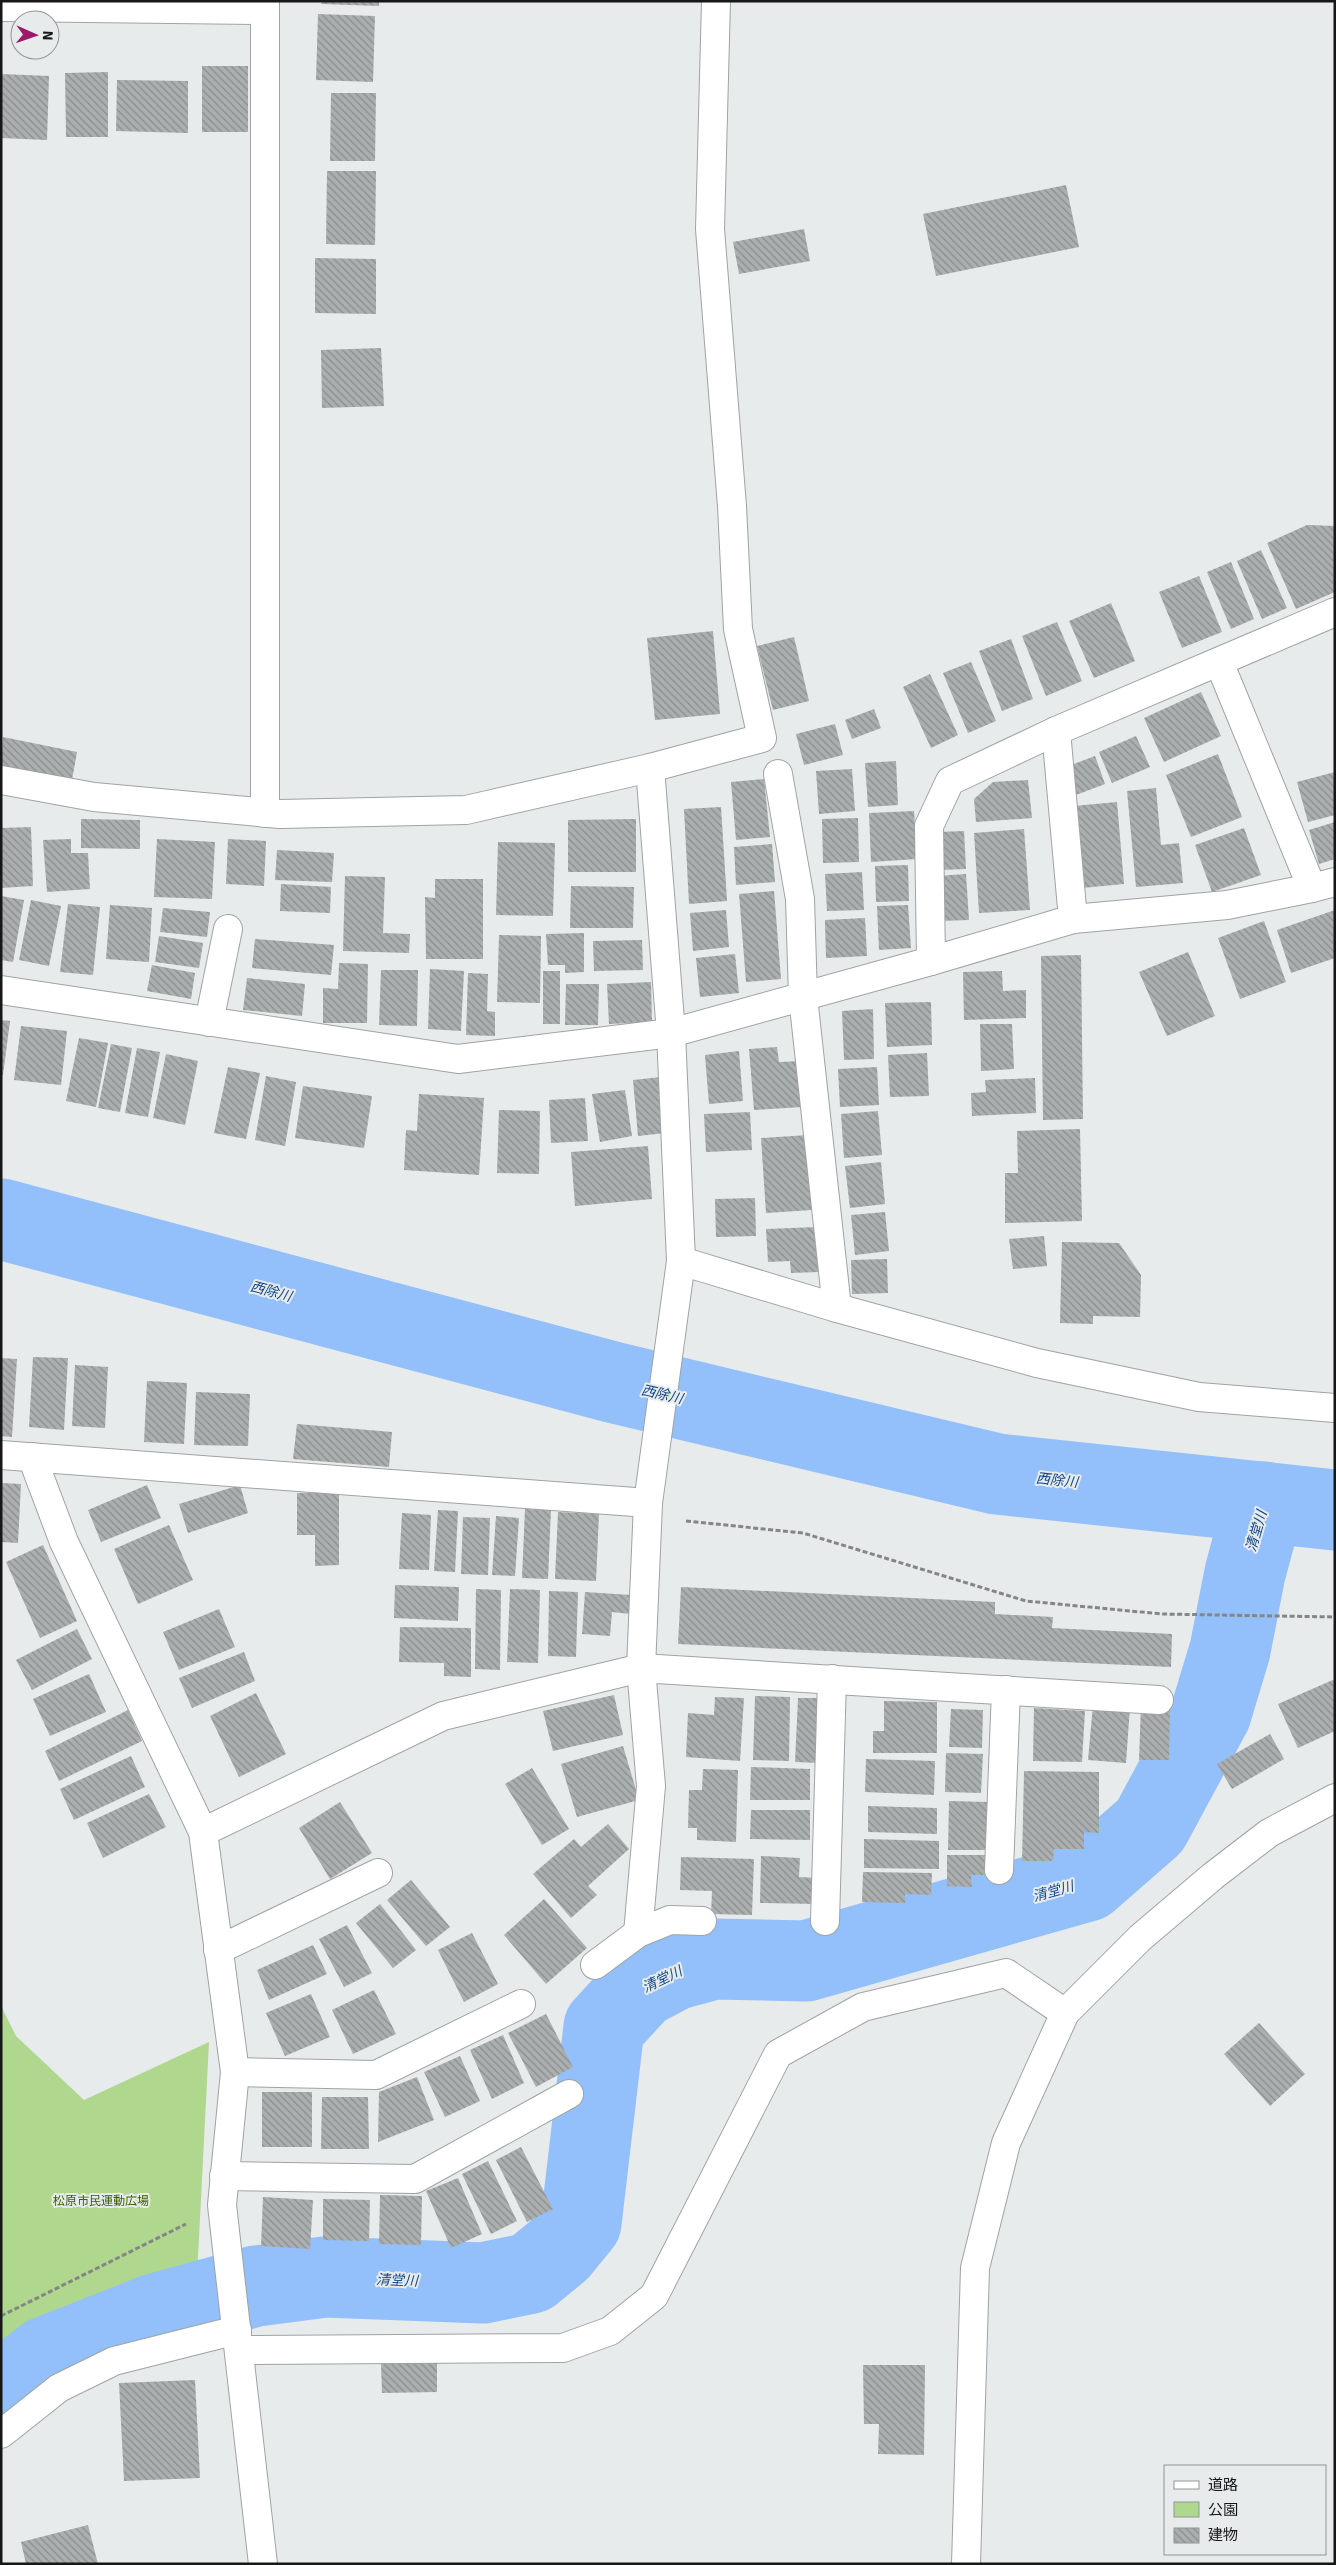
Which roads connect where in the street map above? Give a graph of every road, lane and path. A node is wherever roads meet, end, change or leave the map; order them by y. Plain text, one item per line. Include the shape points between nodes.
1 (716, 1) edge
2 (55, 5) edge
3 (265, 6) edge
4 (1, 7) edge
5 (1335, 612) edge
6 (1219, 662) junction
7 (1056, 731) junction
8 (650, 768) junction
9 (778, 774) dead end
10 (1, 780) edge
11 (265, 812) junction
12 (1324, 885) edge
13 (1073, 919) junction
14 (228, 929) dead end
15 (931, 961) junction
16 (1, 990) edge
17 (802, 997) junction
18 (209, 1022) junction
19 (671, 1034) junction
20 (680, 1270) junction
21 (837, 1308) junction
22 (1335, 1408) edge
23 (1, 1455) edge
24 (32, 1456) junction
25 (649, 1504) junction
26 (1335, 1618) edge
27 (641, 1668) junction
28 (832, 1679) junction
29 (1006, 1690) junction
30 (1159, 1700) dead end
31 (1335, 1798) edge
32 (202, 1832) junction
33 (998, 1870) dead end
34 (378, 1873) dead end
35 (702, 1921) dead end
36 (825, 1922) dead end
37 (638, 1933) junction
38 (218, 1950) junction
39 (595, 1965) dead end
40 (521, 2004) dead end
41 (1064, 2013) junction
42 (235, 2072) junction
43 (569, 2094) dead end
44 (224, 2176) junction
45 (222, 2207) junction
46 (1, 2316) edge
47 (238, 2335) junction
48 (1, 2434) edge
49 (262, 2564) edge
50 (966, 2564) edge

1 - 8 street via 710,229 732,506 738,628 762,738
2 - 3 street
2 - 4 street
3 - 11 street
5 - 6 street
6 - 7 street
6 - 12 street
7 - 13 street
7 - 15 street via 950,782 929,826
8 - 11 street via 466,810
8 - 19 street
9 - 17 street via 800,899
10 - 11 street via 94,797
12 - 13 street via 1227,905
13 - 15 street
14 - 18 street
15 - 17 street
16 - 18 street
17 - 19 street
17 - 21 street
18 - 19 street via 458,1059
19 - 20 street
20 - 21 street
20 - 25 street
21 - 22 street via 1037,1363 1199,1397
23 - 24 street
24 - 25 street
24 - 32 street via 64,1542
25 - 26 path via 803,1533 1026,1601 1162,1614
25 - 27 street
27 - 28 street
27 - 32 street via 443,1716
27 - 37 street via 651,1786
28 - 29 street
28 - 36 street
29 - 30 street
29 - 33 street
31 - 41 street via 1269,1833 1213,1876 1140,1938
32 - 38 street
34 - 38 street
35 - 37 street via 670,1920
37 - 39 street
38 - 42 street
40 - 42 street via 376,2075
41 - 47 street via 1006,1974 863,2007 778,2054 654,2296 610,2331 563,2348
41 - 50 street via 1006,2143 975,2268
42 - 44 street
43 - 44 street via 415,2179
44 - 45 street
45 - 46 path
45 - 47 street
47 - 48 street via 114,2361 59,2388
47 - 49 street

